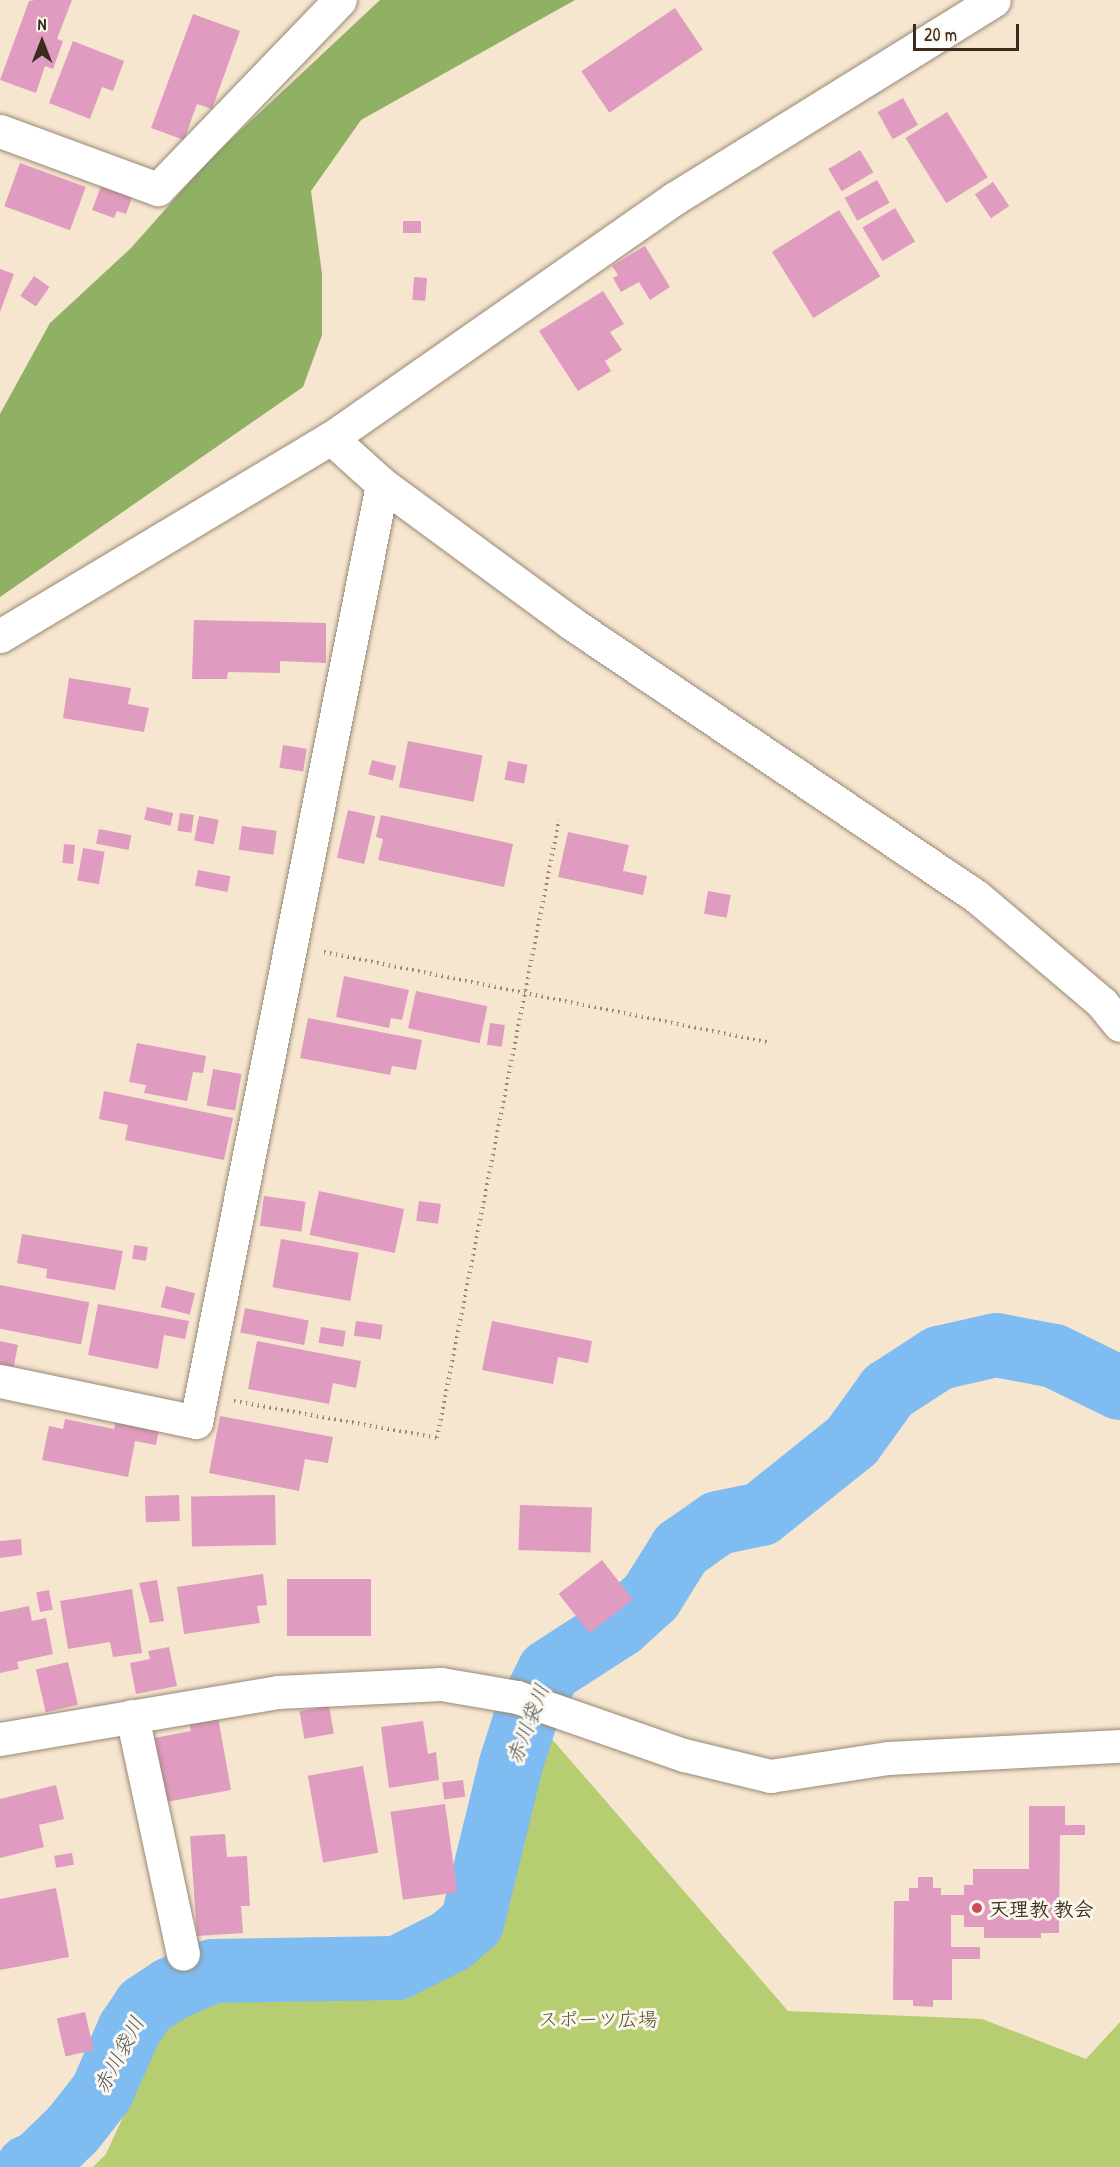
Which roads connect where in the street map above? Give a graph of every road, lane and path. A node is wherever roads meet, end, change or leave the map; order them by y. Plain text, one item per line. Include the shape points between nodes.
1 (340, 0) edge
2 (994, 0) edge
3 (0, 131) edge
4 (332, 438) junction
5 (382, 484) junction
6 (0, 636) edge
7 (558, 820) dead end
8 (288, 945) junction
9 (525, 991) junction
10 (1120, 1025) edge
11 (767, 1042) dead end
12 (0, 1382) edge
13 (201, 1394) junction
14 (132, 1716) junction
15 (0, 1739) edge
16 (1120, 1746) edge
17 (183, 1954) dead end

1 - 3 street via 158,189
2 - 4 street via 675,198
4 - 5 street
4 - 6 street
5 - 8 street
5 - 10 street via 571,623 976,896 1102,1003
7 - 9 path
8 - 9 path
8 - 13 street
9 - 11 path
9 - 13 path via 437,1438
12 - 13 street via 196,1422
14 - 15 street
14 - 16 street via 278,1692 441,1683 517,1697 684,1755 770,1776 888,1758
14 - 17 street

